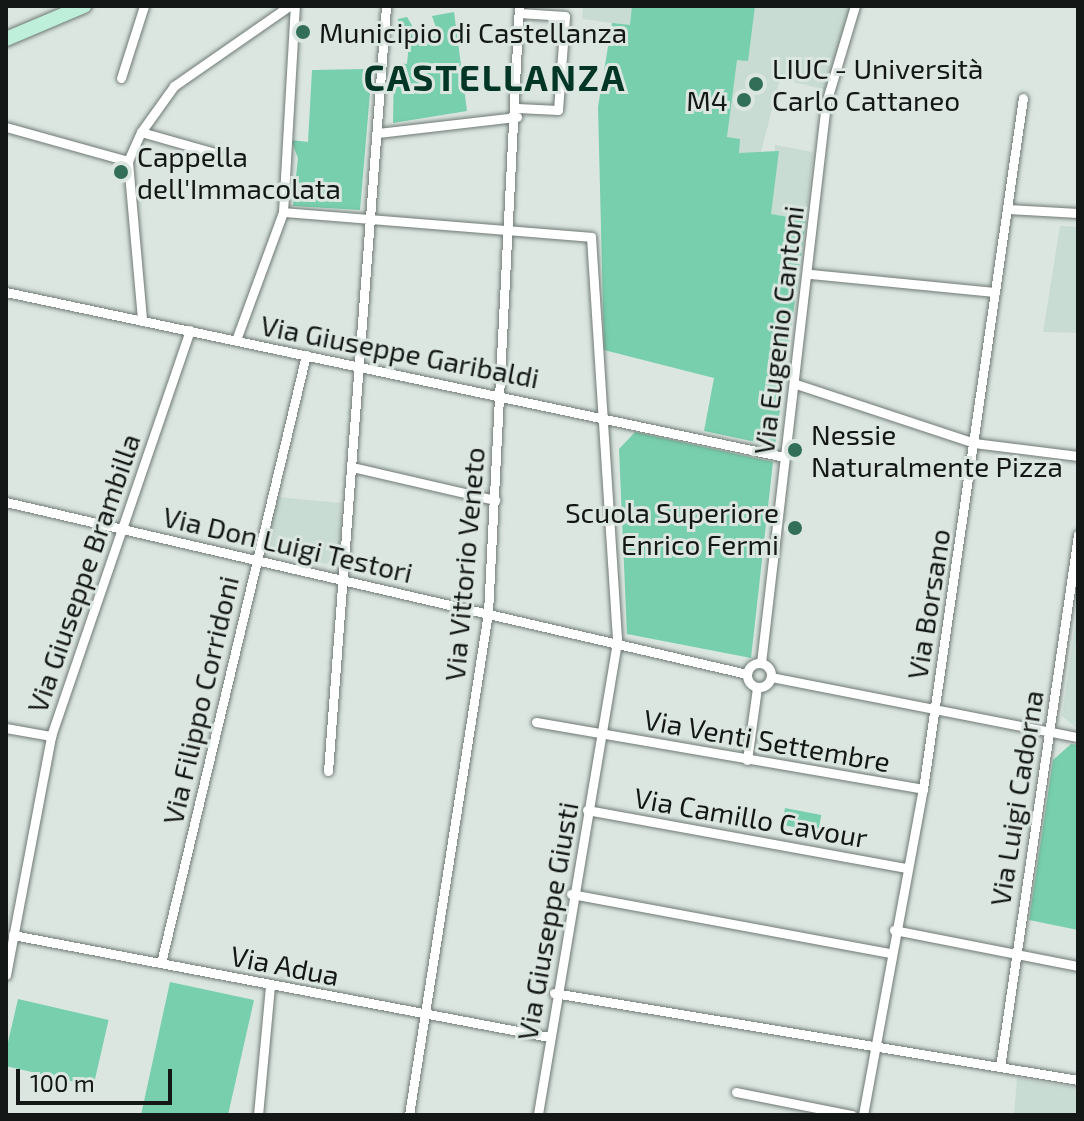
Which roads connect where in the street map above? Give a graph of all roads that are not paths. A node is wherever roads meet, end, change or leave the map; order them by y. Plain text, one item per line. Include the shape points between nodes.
1 (84, 6) edge
2 (144, 6) edge
3 (292, 6) edge
4 (386, 6) edge
5 (855, 6) edge
6 (519, 9) edge
7 (6, 39) edge
8 (121, 78) dead end
9 (1023, 98) dead end
10 (517, 113) junction
11 (6, 127) edge
12 (141, 132) junction
13 (378, 133) junction
14 (218, 154) dead end
15 (128, 161) junction
16 (1008, 209) junction
17 (283, 212) junction
18 (1078, 213) edge
19 (374, 218) junction
20 (510, 228) junction
21 (810, 274) junction
22 (6, 292) edge
23 (995, 292) junction
24 (142, 319) junction
25 (190, 330) junction
26 (236, 340) junction
27 (306, 355) junction
28 (362, 367) junction
29 (796, 384) junction
30 (500, 393) junction
31 (605, 415) junction
32 (974, 443) junction
33 (1078, 456) edge
34 (784, 457) junction
35 (356, 468) junction
36 (495, 500) junction
37 (6, 502) edge
38 (121, 528) junction
39 (1078, 535) edge
40 (255, 560) junction
41 (345, 579) junction
42 (488, 613) junction
43 (617, 642) junction
44 (761, 663) junction
45 (747, 674) junction
46 (771, 677) junction
47 (757, 688) junction
48 (933, 714) junction
49 (536, 722) dead end
50 (6, 728) edge
51 (1049, 733) junction
52 (603, 734) junction
53 (51, 736) junction
54 (1078, 737) edge
55 (747, 760) junction
56 (328, 771) dead end
57 (923, 789) junction
58 (587, 810) junction
59 (907, 868) junction
60 (571, 894) junction
61 (894, 930) junction
62 (13, 935) junction
63 (1015, 952) junction
64 (889, 953) junction
65 (161, 963) junction
66 (1078, 966) edge
67 (6, 975) edge
68 (270, 985) junction
69 (554, 993) junction
70 (425, 1013) junction
71 (549, 1037) junction
72 (870, 1047) junction
73 (1000, 1067) junction
74 (1078, 1080) edge
75 (736, 1092) dead end
76 (258, 1115) edge
77 (409, 1115) edge
78 (538, 1115) edge
79 (852, 1115) edge
80 (863, 1115) edge

1 - 7 main road
2 - 8 street
3 - 12 street via 174,86
3 - 17 street
4 - 13 street
5 - 21 street, Via Eugenio Cantoni via 826,103
6 - 10 street, Via Vittorio Veneto
6 - 10 street, Via Vittorio Veneto via 565,16 558,110
9 - 16 street, Via Borsano
10 - 13 street
10 - 20 street, Via Vittorio Veneto
11 - 15 street
12 - 14 street
12 - 15 street
13 - 19 street
15 - 24 street
16 - 18 street
16 - 23 street, Via Borsano
17 - 19 street
17 - 26 street
19 - 20 street
19 - 28 street
20 - 30 street, Via Vittorio Veneto
20 - 31 street, Via Giuseppe Giusti via 591,237
21 - 23 street
21 - 29 street, Via Eugenio Cantoni
22 - 24 street, Via Giuseppe Garibaldi
23 - 32 street, Via Borsano
24 - 25 street, Via Giuseppe Garibaldi
25 - 26 street, Via Giuseppe Garibaldi
25 - 38 street, Via Giuseppe Brambilla
26 - 27 street, Via Giuseppe Garibaldi
27 - 28 street, Via Giuseppe Garibaldi
27 - 40 street, Via Filippo Corridoni
28 - 30 street, Via Giuseppe Garibaldi
28 - 35 street
29 - 32 street
29 - 34 street, Via Eugenio Cantoni
30 - 31 street, Via Giuseppe Garibaldi
30 - 36 street, Via Vittorio Veneto
31 - 34 street, Via Giuseppe Garibaldi
31 - 43 street, Via Giuseppe Giusti
32 - 33 street
32 - 48 street, Via Borsano
34 - 44 street, Via Eugenio Cantoni
35 - 36 street
35 - 41 street
36 - 42 street, Via Vittorio Veneto
37 - 38 street, Via Don Luigi Testori
38 - 40 street, Via Don Luigi Testori
38 - 53 street, Via Giuseppe Brambilla
39 - 51 street, Via Luigi Cadorna
40 - 41 street, Via Don Luigi Testori
40 - 65 street, Via Filippo Corridoni
41 - 42 street, Via Don Luigi Testori
41 - 56 street
42 - 43 street, Via Don Luigi Testori
42 - 70 street, Via Vittorio Veneto
43 - 45 street, Via Don Luigi Testori
43 - 52 street, Via Giuseppe Giusti
44 - 45 street
44 - 46 street
45 - 47 street
46 - 47 street
46 - 48 street
47 - 55 street
48 - 51 street
48 - 57 street, Via Borsano
49 - 52 street
50 - 53 street
51 - 54 street
51 - 63 street, Via Luigi Cadorna
52 - 55 street, Via Venti Settembre
52 - 58 street, Via Giuseppe Giusti
53 - 62 street, Via Giuseppe Brambilla
55 - 57 street, Via Venti Settembre
57 - 59 street, Via Borsano
58 - 59 street, Via Camillo Cavour
58 - 60 street, Via Giuseppe Giusti
59 - 61 street, Via Borsano
60 - 64 street
60 - 69 street, Via Giuseppe Giusti
61 - 63 street
61 - 64 street, Via Borsano
62 - 65 street, Via Adua
62 - 67 street, Via Giuseppe Brambilla
63 - 66 street
63 - 73 street, Via Luigi Cadorna
64 - 72 street, Via Borsano
65 - 68 street, Via Adua
68 - 70 street, Via Adua
68 - 76 street
69 - 71 street, Via Giuseppe Giusti
69 - 72 street
70 - 71 street, Via Adua
70 - 77 street, Via Vittorio Veneto
71 - 78 street, Via Giuseppe Giusti
72 - 73 street
72 - 80 street, Via Borsano
73 - 74 street
75 - 79 street

